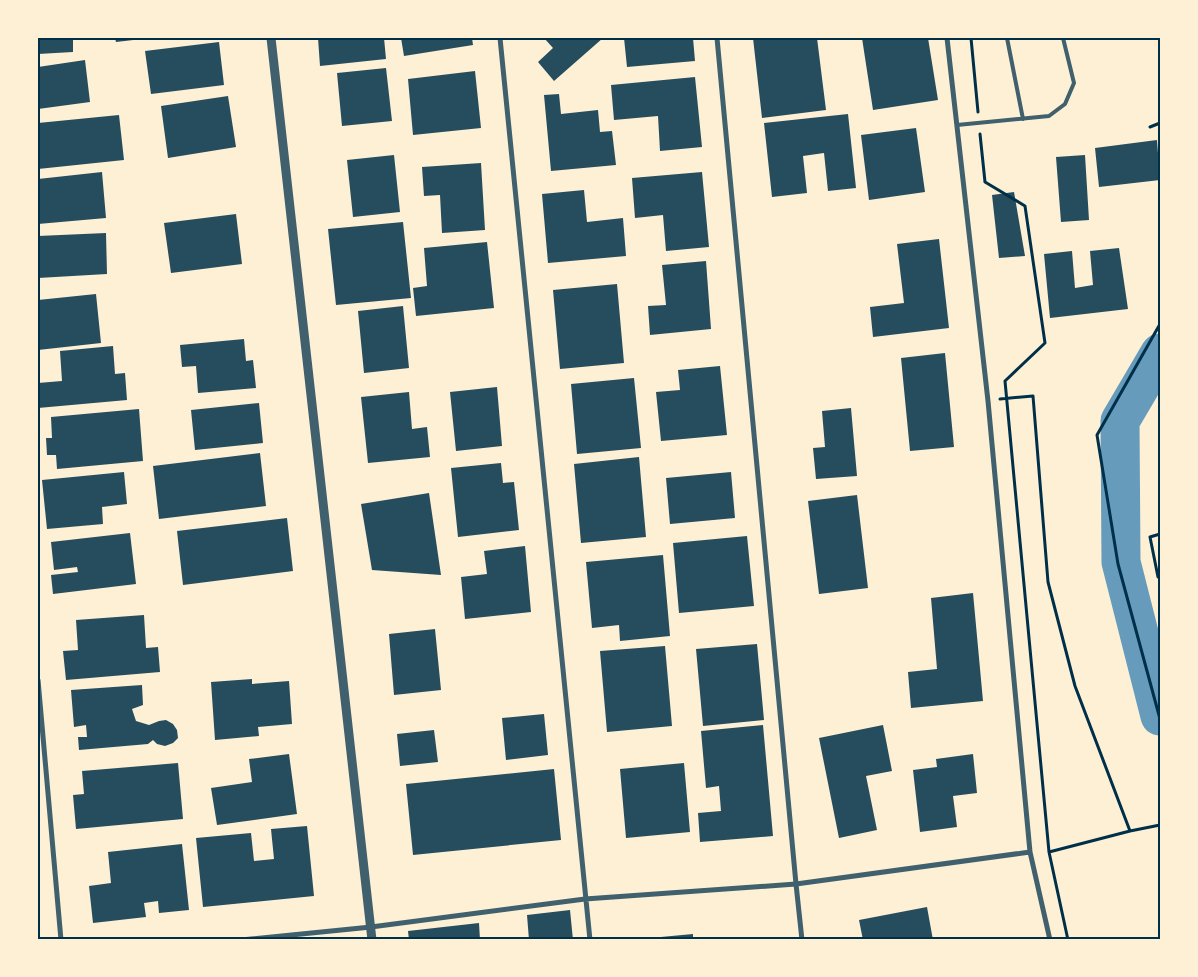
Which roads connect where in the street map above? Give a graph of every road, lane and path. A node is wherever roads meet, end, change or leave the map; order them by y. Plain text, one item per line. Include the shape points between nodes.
1 (271, 38) edge
2 (500, 38) edge
3 (716, 38) edge
4 (947, 38) edge
5 (971, 38) edge
6 (1007, 38) edge
7 (1063, 38) edge
8 (1022, 119) junction
9 (979, 124) junction
10 (1160, 124) edge
11 (957, 125) junction
12 (1150, 127) dead end
13 (1160, 324) edge
14 (1007, 399) junction
15 (988, 401) junction
16 (1160, 534) edge
17 (1160, 577) edge
18 (38, 680) edge
19 (1160, 719) edge
20 (1160, 825) edge
21 (1130, 831) junction
22 (1049, 852) junction
23 (1030, 854) junction
24 (796, 884) junction
25 (585, 899) junction
26 (371, 927) junction
27 (61, 940) edge
28 (241, 940) edge
29 (372, 940) edge
30 (590, 940) edge
31 (802, 940) edge
32 (1050, 940) edge
33 (1068, 940) edge

1 - 26 street
2 - 25 street
3 - 24 street
4 - 11 street
5 - 9 path
6 - 8 lane
7 - 8 lane via 1074,83 1065,104 1049,116
8 - 9 lane
9 - 11 lane
9 - 14 path via 985,182 1025,206 1045,343 1005,382
10 - 12 path
11 - 15 street
13 - 19 path via 1097,435 1118,564
14 - 15 path
14 - 21 path via 1033,396 1048,582 1075,686
14 - 22 path
15 - 23 street
16 - 17 path via 1150,537
18 - 27 street
20 - 21 path
21 - 22 path
22 - 23 path
22 - 33 path
23 - 24 street
23 - 32 street
24 - 25 street
24 - 31 street
25 - 26 street
25 - 30 street
26 - 28 street
26 - 29 street

